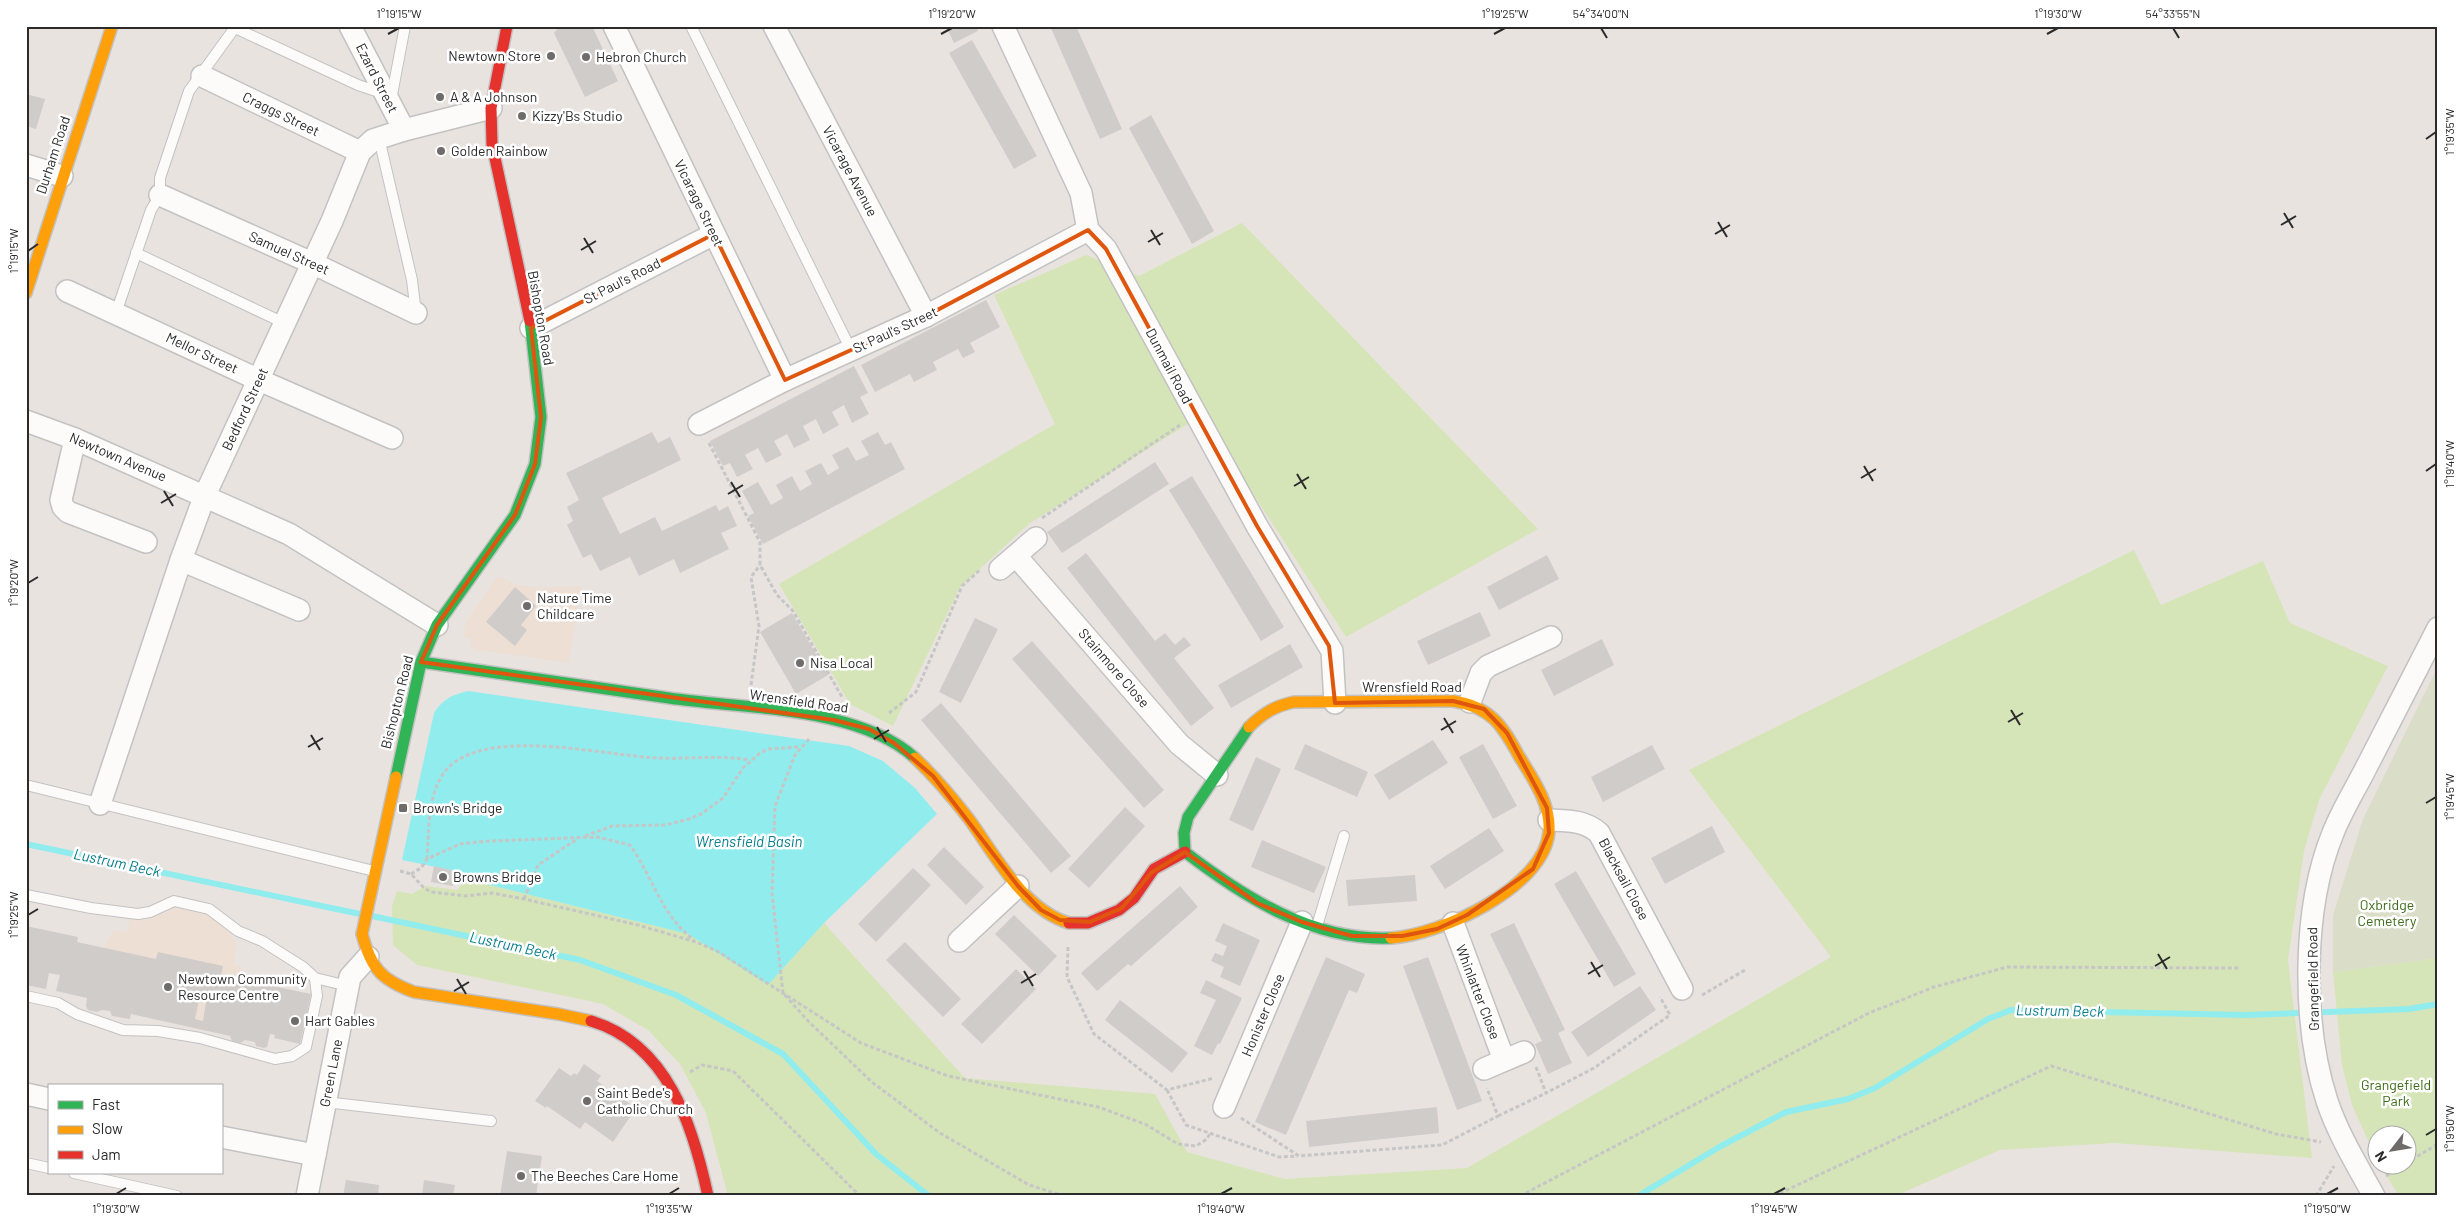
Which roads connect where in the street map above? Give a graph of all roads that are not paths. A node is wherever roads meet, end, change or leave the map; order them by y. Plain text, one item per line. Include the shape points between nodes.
1 (112, 26) edge
2 (350, 26) edge
3 (405, 26) edge
4 (507, 26) edge
5 (614, 26) edge
6 (691, 26) edge
7 (774, 26) edge
8 (1003, 26) edge
9 (235, 27) edge
10 (202, 76) junction
11 (388, 99) junction
12 (491, 108) junction
13 (404, 130) junction
14 (380, 138) junction
15 (360, 152) junction
16 (26, 165) edge
17 (62, 176) junction
18 (160, 196) junction
19 (1088, 230) junction
20 (714, 234) junction
21 (136, 253) junction
22 (312, 263) junction
23 (67, 291) dead end
24 (26, 293) edge
25 (116, 313) junction
26 (416, 313) joint
27 (926, 316) junction
28 (284, 322) junction
29 (530, 328) junction
30 (851, 350) junction
31 (259, 380) junction
32 (786, 380) junction
33 (26, 421) edge
34 (699, 424) road end
35 (75, 438) junction
36 (392, 438) dead end
37 (205, 495) junction
38 (1036, 538) dead end
39 (146, 542) dead end
40 (1016, 556) junction
41 (181, 560) junction
42 (1000, 569) dead end
43 (299, 610) dead end
44 (437, 626) junction
45 (2438, 628) edge
46 (1551, 637) dead end
47 (421, 662) junction
48 (1470, 702) junction
49 (1335, 703) junction
50 (1217, 775) junction
51 (26, 785) edge
52 (100, 804) junction
53 (1549, 820) junction
54 (1344, 836) dead end
55 (1185, 852) junction
56 (375, 868) junction
57 (1018, 886) junction
58 (26, 895) edge
59 (1452, 923) junction
60 (1309, 924) junction
61 (959, 941) dead end
62 (368, 957) junction
63 (315, 978) junction
64 (348, 986) junction
65 (1677, 986) road end
66 (26, 996) edge
67 (1524, 1052) road end
68 (1504, 1060) junction
69 (1484, 1069) road end
70 (26, 1094) edge
71 (48, 1099) edge
72 (325, 1102) junction
73 (1224, 1107) road end
74 (491, 1121) dead end
75 (222, 1137) edge
76 (315, 1156) junction
77 (26, 1163) edge
78 (48, 1168) edge
79 (78, 1174) edge
80 (176, 1196) edge
81 (307, 1196) edge
82 (708, 1196) edge
83 (2374, 1196) edge

1 - 17 street, Durham Road
2 - 11 street, Ezard Street
3 - 11 lane
4 - 12 street, Bishopton Road
5 - 20 street, Vicarage Street
6 - 30 lane
7 - 27 street, Vicarage Avenue
8 - 19 street via 1081,194
9 - 10 lane
9 - 11 lane
10 - 15 street, Craggs Street
10 - 18 lane via 190,91 160,178
11 - 13 street, Ezard Street
12 - 13 street
12 - 29 street, Bishopton Road via 492,144
13 - 14 street
14 - 15 street
14 - 26 lane via 412,280
15 - 22 street, Bedford Street
16 - 17 street
17 - 24 street, Durham Road
18 - 21 lane via 151,210
18 - 22 street, Samuel Street
19 - 27 street, St Paul's Street
19 - 49 street, Dunmail Road via 1106,249 1257,526 1332,651
20 - 29 street, St Paul's Road
20 - 32 street, Vicarage Street
21 - 25 lane
21 - 28 lane
22 - 26 street, Samuel Street
22 - 28 street, Bedford Street
23 - 25 street, Mellor Street
25 - 31 street, Mellor Street
27 - 30 street, St Paul's Street
28 - 31 street, Bedford Street
29 - 44 street, Bishopton Road via 541,417 535,464 515,515
30 - 32 street, St Paul's Street
31 - 36 street, Mellor Street
31 - 37 street, Bedford Street
32 - 34 street, St Paul's Street
33 - 35 street, Newtown Avenue
35 - 37 street, Newtown Avenue
35 - 39 street via 61,500 63,507 68,512
37 - 41 street, Bedford Street
37 - 44 street, Newtown Avenue via 296,538
38 - 40 street
40 - 42 street
40 - 50 street, Stainmore Close via 1179,744
41 - 43 street
41 - 52 street, Bedford Street
44 - 47 street, Bishopton Road
45 - 83 street, Grangefield Road via 2333,833 2318,880 2310,930 2314,1053 2327,1102 2346,1146
46 - 48 street via 1488,666 1481,673
47 - 56 street, Bishopton Road
47 - 57 street, Wrensfield Road via 814,717 869,729 916,759 933,776
48 - 49 street, Wrensfield Road
48 - 53 street, Wrensfield Road via 1496,718 1507,733 1542,796
49 - 50 street, Wrensfield Road via 1294,702 1265,712 1250,726
50 - 55 street, Wrensfield Road via 1188,817 1184,833
51 - 52 lane
52 - 56 lane
53 - 59 street, Wrensfield Road via 1545,846 1533,869
53 - 65 street, Blacksail Close via 1580,822 1591,825 1599,833
54 - 60 lane
55 - 57 street, Wrensfield Road via 1154,869 1132,900 1122,908 1090,922 1076,924 1060,920 1041,910
55 - 60 street, Wrensfield Road via 1258,903
56 - 62 street, Bishopton Road via 362,934
57 - 61 street
58 - 63 lane via 138,914 174,901 209,909 238,930 304,967
59 - 60 street, Wrensfield Road via 1419,933 1370,938
59 - 68 street, Whinlatter Close
60 - 73 street, Honister Close
62 - 64 street, Green Lane via 350,977
62 - 82 street, Bishopton Road via 378,974 393,985 414,992 582,1017 620,1033 646,1054 669,1085 685,1115 699,1153
63 - 64 lane
63 - 66 lane via 317,996 306,1047 283,1059 200,1038 158,1031 123,1030 77,1014 58,1003
64 - 72 street, Green Lane
67 - 68 street
68 - 69 street
70 - 71 street
72 - 74 lane
72 - 76 street, Green Lane
75 - 76 street
76 - 81 street, Green Lane
77 - 78 lane
79 - 80 lane

